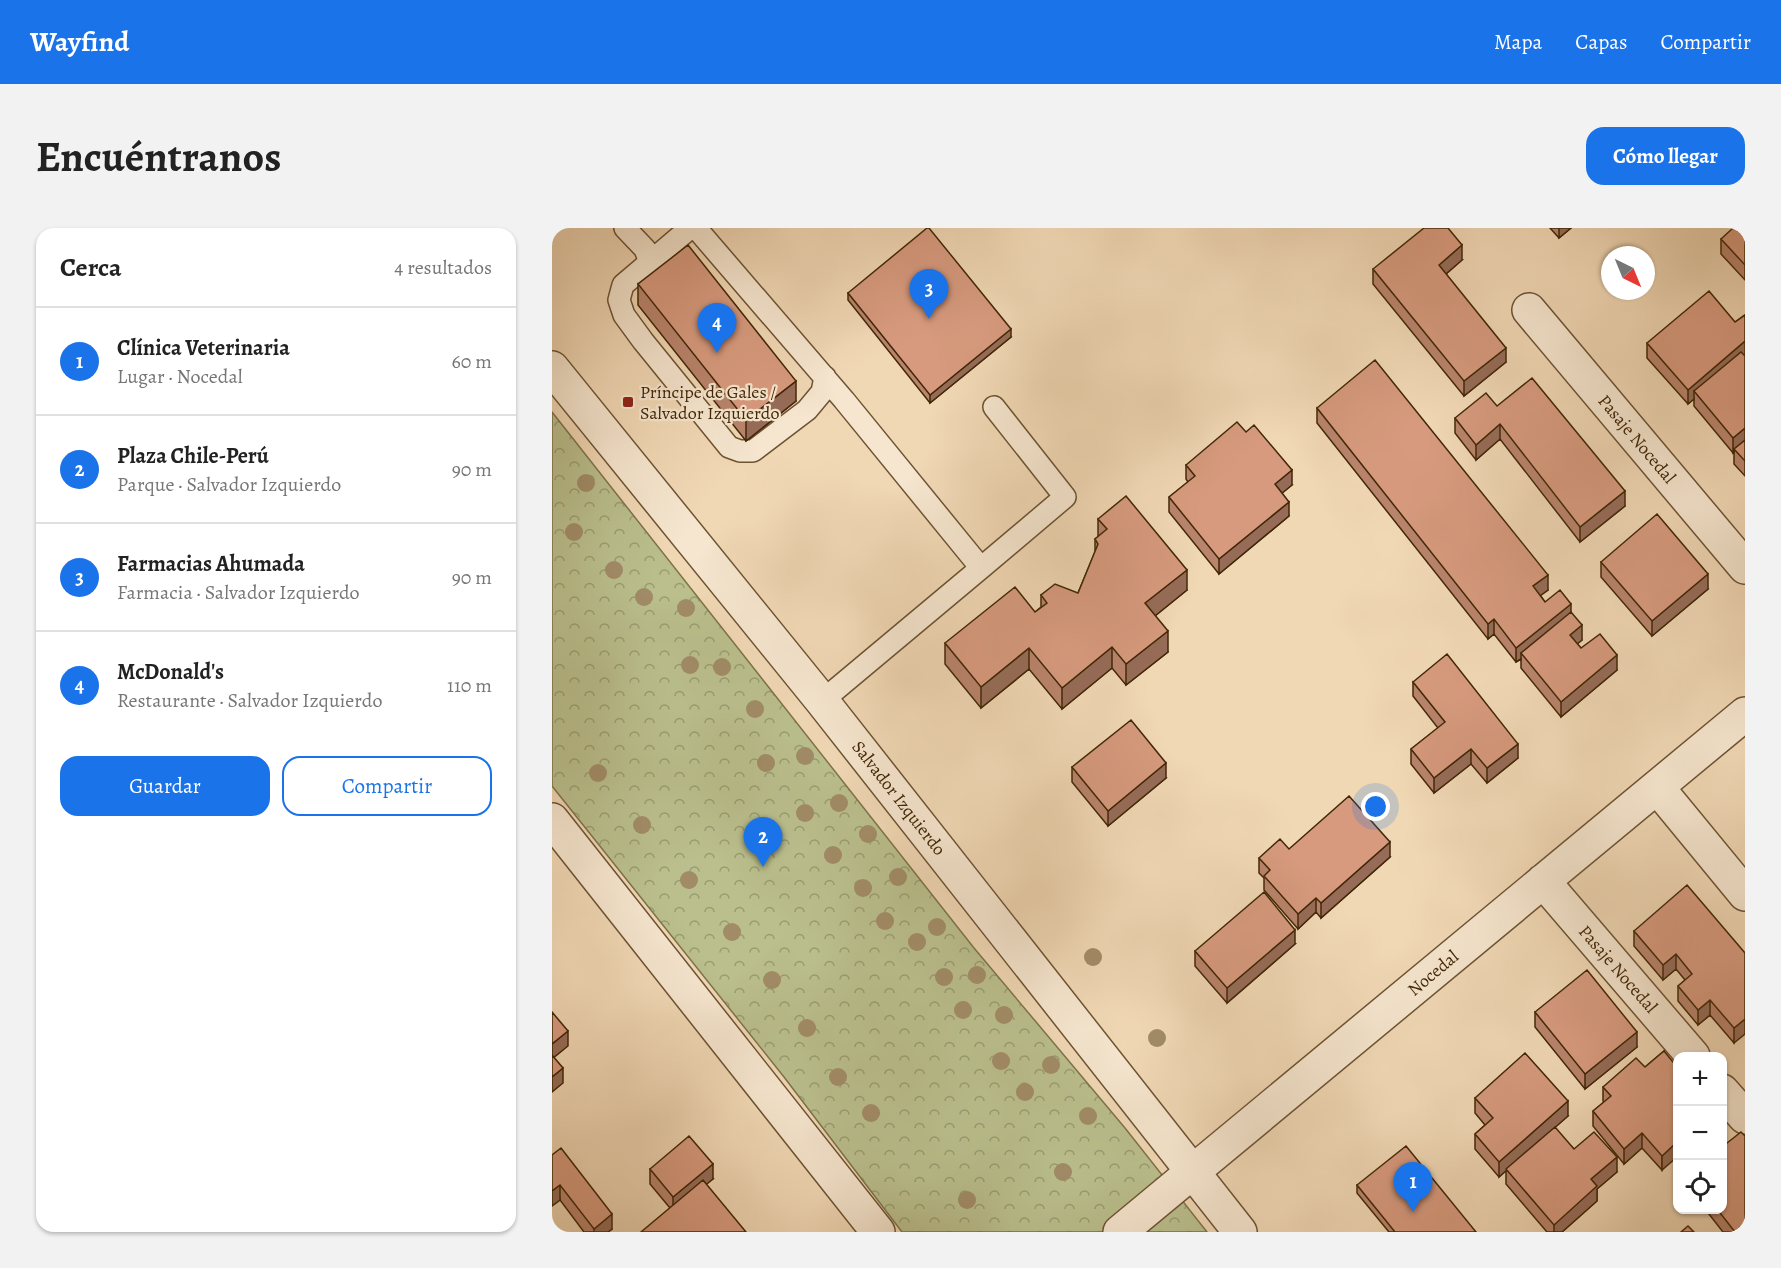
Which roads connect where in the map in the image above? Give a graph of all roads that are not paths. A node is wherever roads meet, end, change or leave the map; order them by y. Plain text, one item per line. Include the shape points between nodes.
1 (625, 228) edge
2 (690, 228) edge
3 (696, 228) edge
4 (650, 263) junction
5 (1529, 310) dead end
6 (552, 368) edge
7 (825, 377) junction
8 (994, 407) dead end
9 (1745, 567) edge
10 (981, 568) junction
11 (822, 701) junction
12 (1745, 714) edge
13 (1657, 787) junction
14 (552, 820) edge
15 (1543, 881) junction
16 (1745, 894) edge
17 (1690, 1052) edge
18 (1727, 1096) edge
19 (1745, 1117) edge
20 (1193, 1172) junction
21 (878, 1232) edge
22 (1120, 1232) edge
23 (1240, 1232) edge

1 - 4 lane via 645,249
2 - 4 lane
3 - 7 lane
4 - 7 lane via 623,285 619,300 624,315 729,447 753,451 807,410 822,392
5 - 9 street, Pasaje Nocedal
6 - 11 street, Salvador Izquierdo
7 - 10 lane
8 - 10 lane via 1065,497
10 - 11 lane
11 - 20 street, Salvador Izquierdo
12 - 13 street, Nocedal
13 - 15 street, Nocedal
13 - 16 street
14 - 21 street
15 - 17 street, Pasaje Nocedal
15 - 20 street, Nocedal
18 - 19 street
20 - 22 street, Nocedal
20 - 23 street, Salvador Izquierdo

